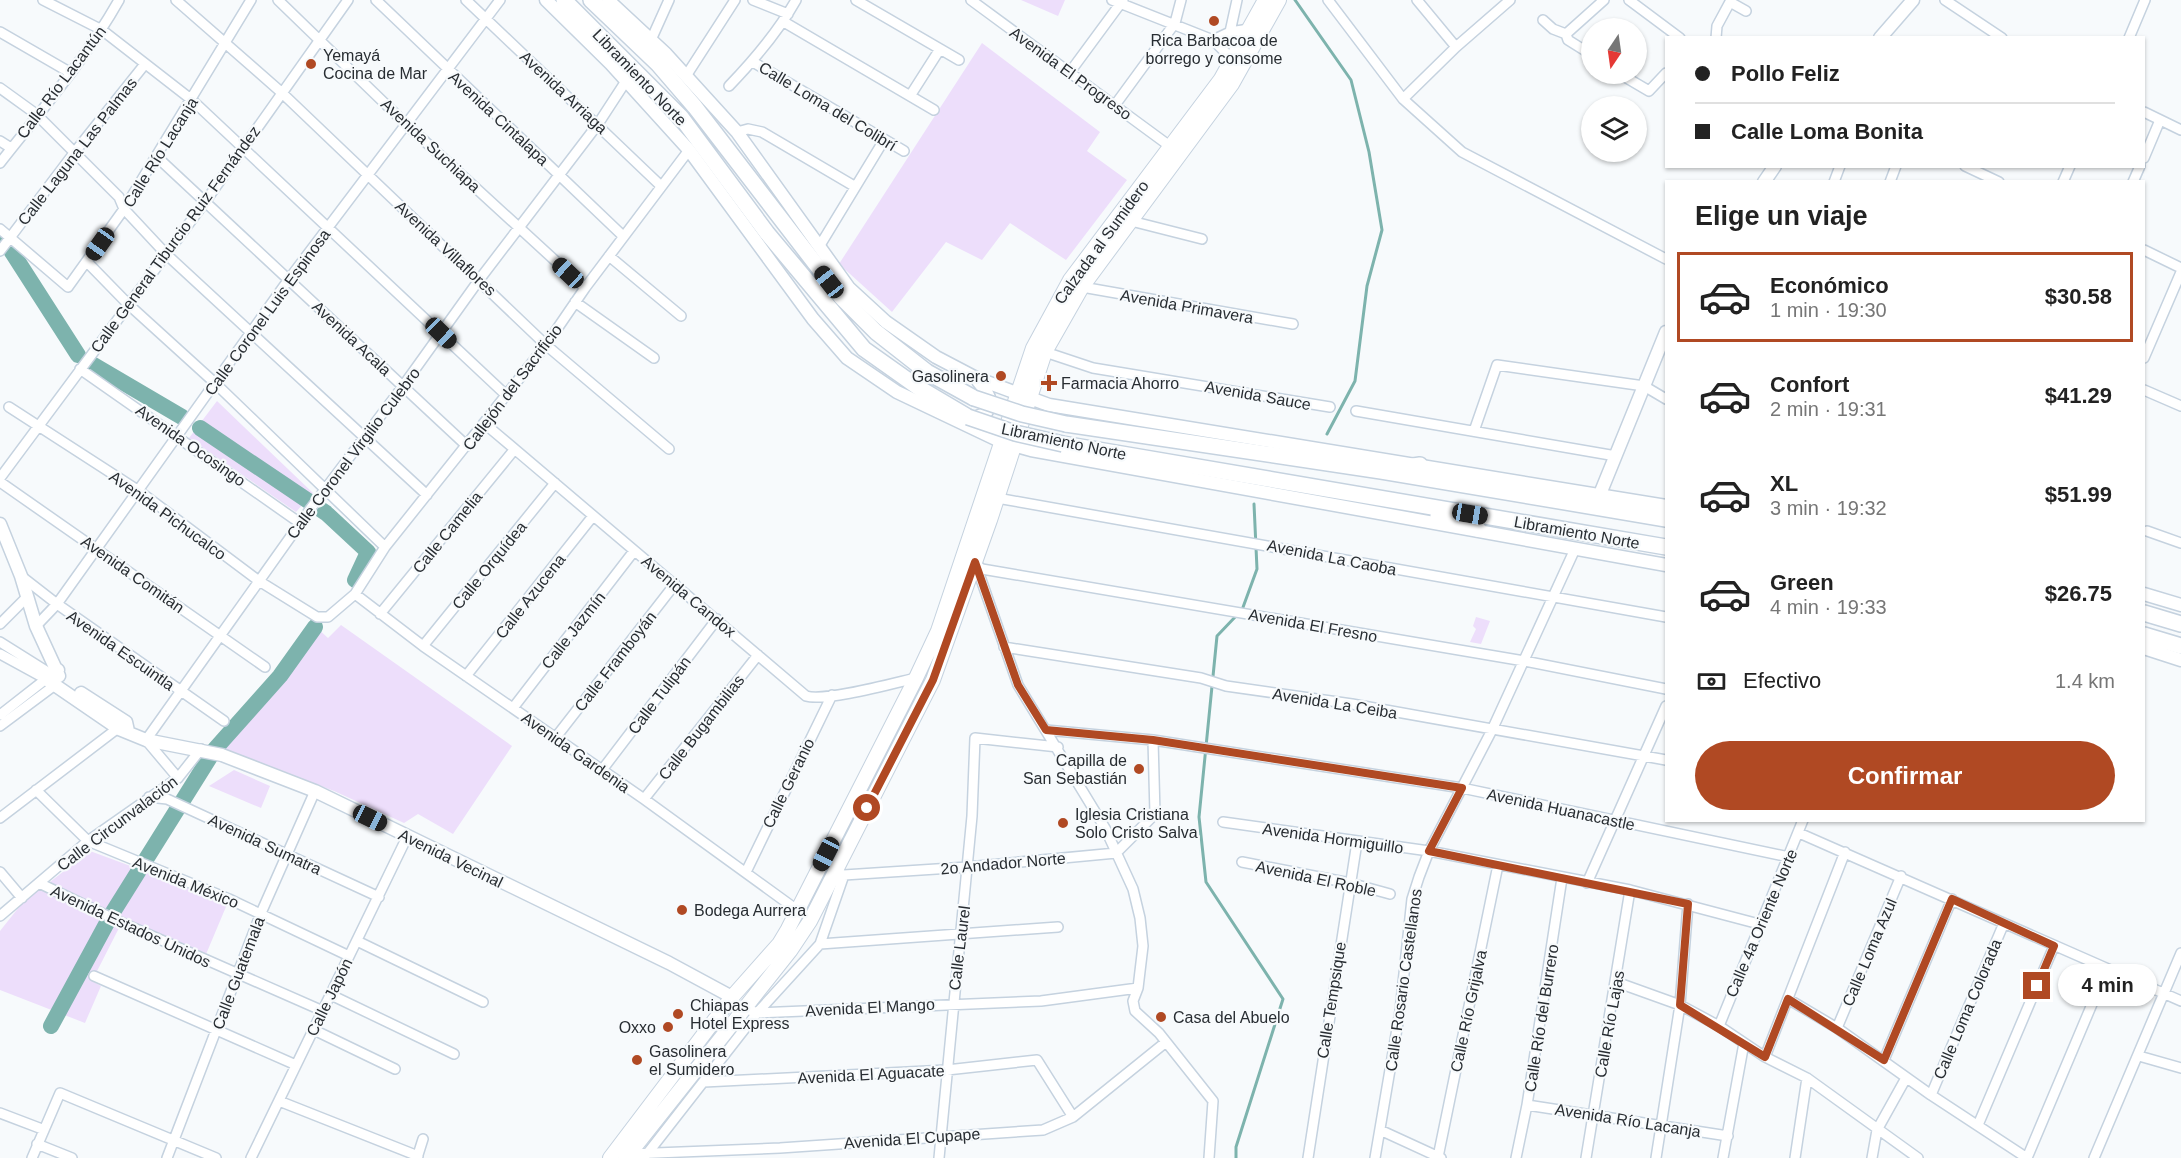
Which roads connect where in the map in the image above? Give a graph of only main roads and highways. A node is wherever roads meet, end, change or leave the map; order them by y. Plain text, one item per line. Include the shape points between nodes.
1 (548, 0) edge
2 (564, 0) edge
3 (592, 0) edge
4 (1265, 0) edge
5 (1279, 0) edge
6 (586, 21) junction
7 (1217, 94) junction
8 (1022, 398) junction
9 (1008, 444) junction
10 (1420, 465) road end
11 (1381, 471) junction
12 (1380, 498) junction
13 (1665, 519) edge
14 (1478, 529) road end
15 (1665, 548) edge
16 (968, 562) junction
17 (2145, 613) edge
18 (2181, 624) edge
19 (2145, 635) edge
20 (2181, 646) edge
21 (864, 779) junction
22 (878, 788) junction
23 (628, 1156) edge
24 (610, 1158) edge

1 - 6 highway
2 - 6 highway, Libramiento Norte
3 - 11 highway, Libramiento Norte, bridge via 695,106 848,304 927,372 974,398 1066,424
4 - 7 main road, Calzada al Sumidero via 1232,58
5 - 7 main road via 1250,55
6 - 12 highway, Libramiento Norte, bridge via 681,117 767,233 864,349 928,394 968,417 1015,433
7 - 8 main road via 1082,287
7 - 8 main road, Calzada al Sumidero via 1171,147 1070,280 1033,348
8 - 9 main road, Calzada al Sumidero
9 - 16 main road, Calzada al Sumidero
9 - 16 main road via 997,498
10 - 11 highway
11 - 13 highway, Libramiento Norte
12 - 14 highway
12 - 15 highway, Libramiento Norte
16 - 21 main road, Calzada al Sumidero via 916,678
16 - 22 main road via 933,680
17 - 18 highway
19 - 20 highway
21 - 22 main road
21 - 24 main road, Calzada al Sumidero via 779,944 732,997
22 - 23 main road via 840,873 751,1010

